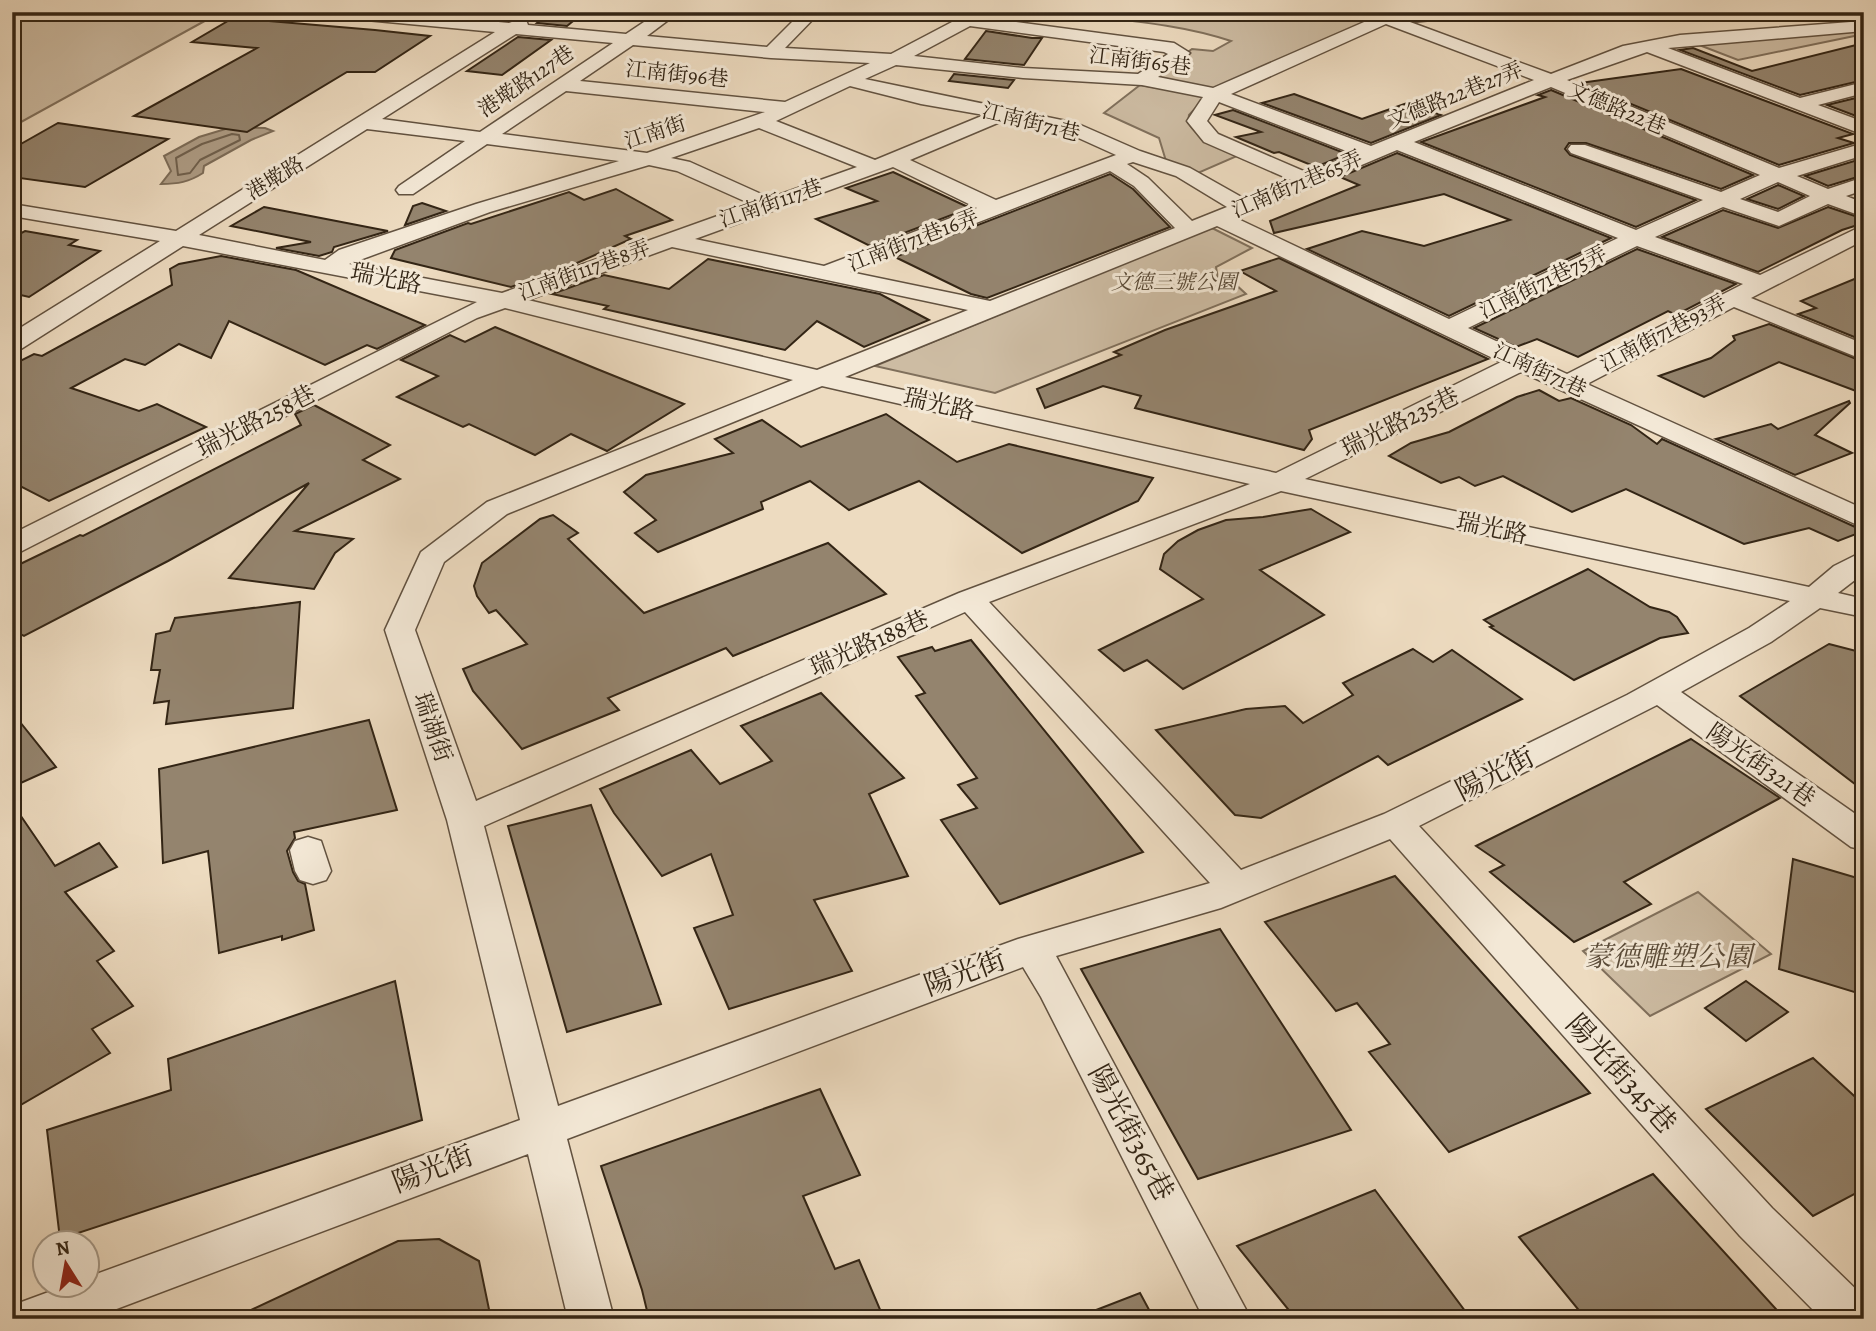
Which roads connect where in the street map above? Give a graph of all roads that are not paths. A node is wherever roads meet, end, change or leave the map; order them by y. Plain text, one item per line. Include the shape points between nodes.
1 (334, 12) edge
2 (539, 12) edge
3 (671, 12) edge
4 (812, 12) edge
5 (1467, 12) edge
6 (1818, 12) edge
7 (1376, 16) edge
8 (976, 17) edge
9 (514, 20) edge
10 (491, 27) junction
11 (1862, 27) edge
12 (630, 39) junction
13 (1646, 45) junction
14 (771, 52) junction
15 (894, 59) junction
16 (847, 80) junction
17 (1142, 80) junction
18 (1550, 80) junction
19 (561, 85) junction
20 (1864, 88) edge
21 (1215, 94) junction
22 (1798, 104) junction
23 (789, 108) junction
24 (1005, 113) junction
25 (760, 121) junction
26 (366, 122) junction
27 (1864, 129) edge
28 (483, 137) junction
29 (1398, 142) junction
30 (1578, 149) dead end
31 (1864, 149) edge
32 (1373, 152) junction
33 (1133, 155) junction
34 (648, 159) junction
35 (885, 163) junction
36 (1112, 163) junction
37 (1777, 175) junction
38 (1306, 179) junction
39 (1864, 183) edge
40 (1828, 196) junction
41 (1721, 200) junction
42 (767, 204) junction
43 (1244, 207) junction
44 (483, 208) junction
45 (995, 208) junction
46 (12, 210) edge
47 (1864, 211) edge
48 (1218, 218) junction
49 (1189, 230) junction
50 (1864, 231) edge
51 (168, 236) junction
52 (1636, 237) junction
53 (667, 240) junction
54 (329, 267) junction
55 (829, 272) junction
56 (1760, 283) junction
57 (1731, 298) junction
58 (501, 300) junction
59 (994, 309) junction
60 (1450, 327) junction
61 (12, 330) edge
62 (12, 344) edge
63 (1864, 353) edge
64 (1521, 362) junction
65 (821, 378) junction
66 (1567, 384) junction
67 (1279, 482) junction
68 (1864, 520) edge
69 (12, 545) edge
70 (1864, 560) edge
71 (1816, 597) junction
72 (970, 599) junction
73 (1864, 608) edge
74 (1658, 691) junction
75 (465, 820) junction
76 (1395, 823) junction
77 (1864, 838) edge
78 (1235, 887) junction
79 (1031, 949) junction
80 (543, 1128) junction
81 (32, 1319) edge
82 (591, 1319) edge
83 (1228, 1319) edge
84 (1854, 1319) edge

1 - 10 street
2 - 9 street, 港墘路
3 - 12 street
4 - 14 street
5 - 7 street
6 - 11 street
7 - 18 street, 文德路22巷
7 - 21 street
8 - 15 street, 江南街
8 - 17 street via 1168,47 1181,53
9 - 10 street, 港墘路
9 - 12 street, 港墘路127巷
9 - 26 street, 港墘路
10 - 51 street, 港墘路
11 - 13 street, 文德路22巷27弄
12 - 14 street, 港墘路127巷
12 - 19 street, 港墘路127巷
13 - 18 street, 文德路22巷27弄
13 - 22 street
14 - 15 street, 港墘路127巷
15 - 16 street, 江南街
15 - 17 street, 江南街65巷
16 - 23 street, 江南街
16 - 24 street, 江南街71巷
17 - 21 street, 江南街65巷
18 - 29 street, 文德路22巷27弄
18 - 37 street, 文德路22巷
19 - 23 street, 江南街96巷
19 - 28 street, 港墘路127巷
20 - 22 street
21 - 32 street, 江南街65巷
21 - 38 street via 1197,121 1211,138
22 - 27 street
23 - 25 street, 江南街
24 - 33 street, 江南街71巷 via 1069,127
24 - 35 street, 江南街117巷
25 - 34 street, 江南街
25 - 35 street
26 - 28 street
26 - 51 street, 港墘路
28 - 34 street
28 - 44 street, 港墘路127巷 via 406,190
29 - 32 street, 文德路22巷27弄
29 - 52 street
30 - 41 street
31 - 37 street, 江南街71巷75弄
32 - 38 street, 江南街71巷65弄
33 - 36 street, 江南街71巷16弄
33 - 43 street, 江南街71巷 via 1183,172
34 - 42 street via 683,166
34 - 44 street, 江南街
35 - 42 street, 江南街117巷
35 - 45 street
36 - 45 street, 江南街71巷16弄
36 - 49 street via 1141,182
37 - 40 street, 文德路22巷
37 - 41 street, 江南街71巷75弄
38 - 43 street, 江南街71巷65弄
39 - 40 street
40 - 41 street via 1779,220
40 - 47 street, 文德路22巷
41 - 52 street, 江南街71巷75弄
42 - 53 street, 江南街117巷
43 - 48 street, 江南街71巷65弄
44 - 54 street, 江南街 via 347,255
45 - 55 street, 江南街71巷16弄
46 - 51 street, 瑞光路
48 - 49 street
48 - 60 street, 江南街71巷
49 - 59 street
50 - 56 street, 江南街71巷93弄
51 - 54 street, 瑞光路
51 - 61 street, 港墘路
51 - 62 street, 港墘路
52 - 56 street
52 - 60 street, 江南街71巷75弄
53 - 55 street, 江南街71巷16弄
53 - 58 street, 江南街117巷8弄
54 - 58 street, 瑞光路
55 - 59 street
56 - 57 street, 江南街71巷93弄
57 - 63 street
57 - 66 street, 江南街71巷93弄
58 - 65 street, 瑞光路
58 - 69 street, 瑞光路258巷
59 - 65 street
60 - 64 street, 江南街71巷
64 - 66 street, 江南街71巷
64 - 67 street, 瑞光路235巷
65 - 67 street, 瑞光路
65 - 75 street, 瑞湖街 via 497,508 430,558 400,630
66 - 68 street, 江南街71巷
67 - 71 street, 瑞光路
67 - 72 street, 瑞光路188巷
70 - 71 street, 陽光街
71 - 73 street, 瑞光路
71 - 74 street, 陽光街 via 1760,635
72 - 75 street, 瑞光路188巷
72 - 78 street
74 - 76 street, 陽光街
74 - 77 street, 陽光街321巷
75 - 80 street, 瑞湖街
76 - 78 street, 陽光街
76 - 84 street, 陽光街345巷 via 1747,1212
78 - 79 street, 陽光街
79 - 80 street, 陽光街
79 - 83 street, 陽光街365巷
80 - 81 street, 陽光街
80 - 82 street, 瑞湖街

